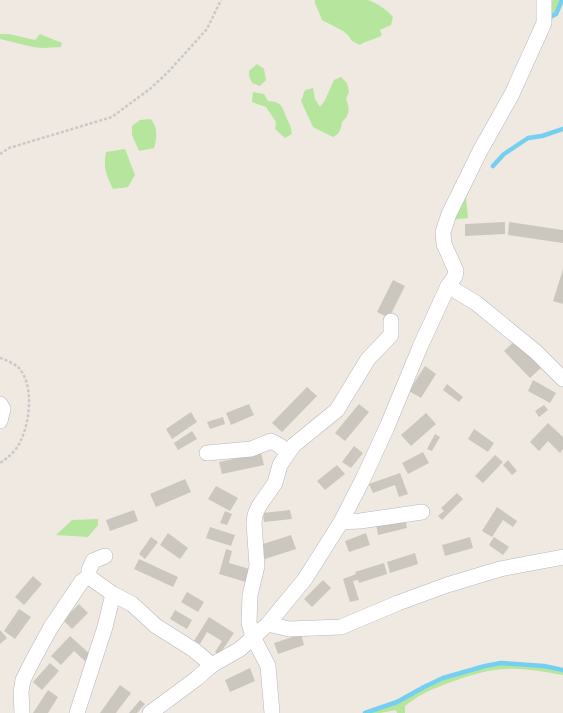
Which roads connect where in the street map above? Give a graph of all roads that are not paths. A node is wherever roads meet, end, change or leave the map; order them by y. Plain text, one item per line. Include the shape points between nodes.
1 (544, 0) edge
2 (448, 286) junction
3 (391, 321) dead end
4 (563, 379) edge
5 (0, 404) edge
6 (0, 421) edge
7 (207, 453) dead end
8 (288, 453) junction
9 (422, 512) dead end
10 (341, 522) junction
11 (105, 556) dead end
12 (563, 556) edge
13 (89, 577) junction
14 (113, 594) junction
15 (268, 624) junction
16 (253, 637) junction
17 (212, 665) junction
18 (22, 713) edge
19 (77, 713) edge
20 (150, 713) edge
21 (272, 713) edge

1 - 2 street via 544,23 512,94 449,214 443,232 444,244 456,271
2 - 4 street via 476,303 536,352
2 - 10 street
3 - 8 street via 391,335 368,359 337,410 294,445
5 - 6 street via 3,409
7 - 8 street via 251,449 272,441
8 - 16 street via 280,465 275,483 255,515 257,566 249,610
9 - 10 street
10 - 15 street via 305,579
11 - 13 street via 93,561
12 - 15 street via 500,569 447,585 341,627 289,629
13 - 14 street
13 - 18 street via 82,581 32,660 23,680
14 - 17 street via 132,604 156,626 194,650
14 - 19 street
15 - 16 street
16 - 17 street via 240,649
16 - 21 street via 268,666
17 - 20 street

